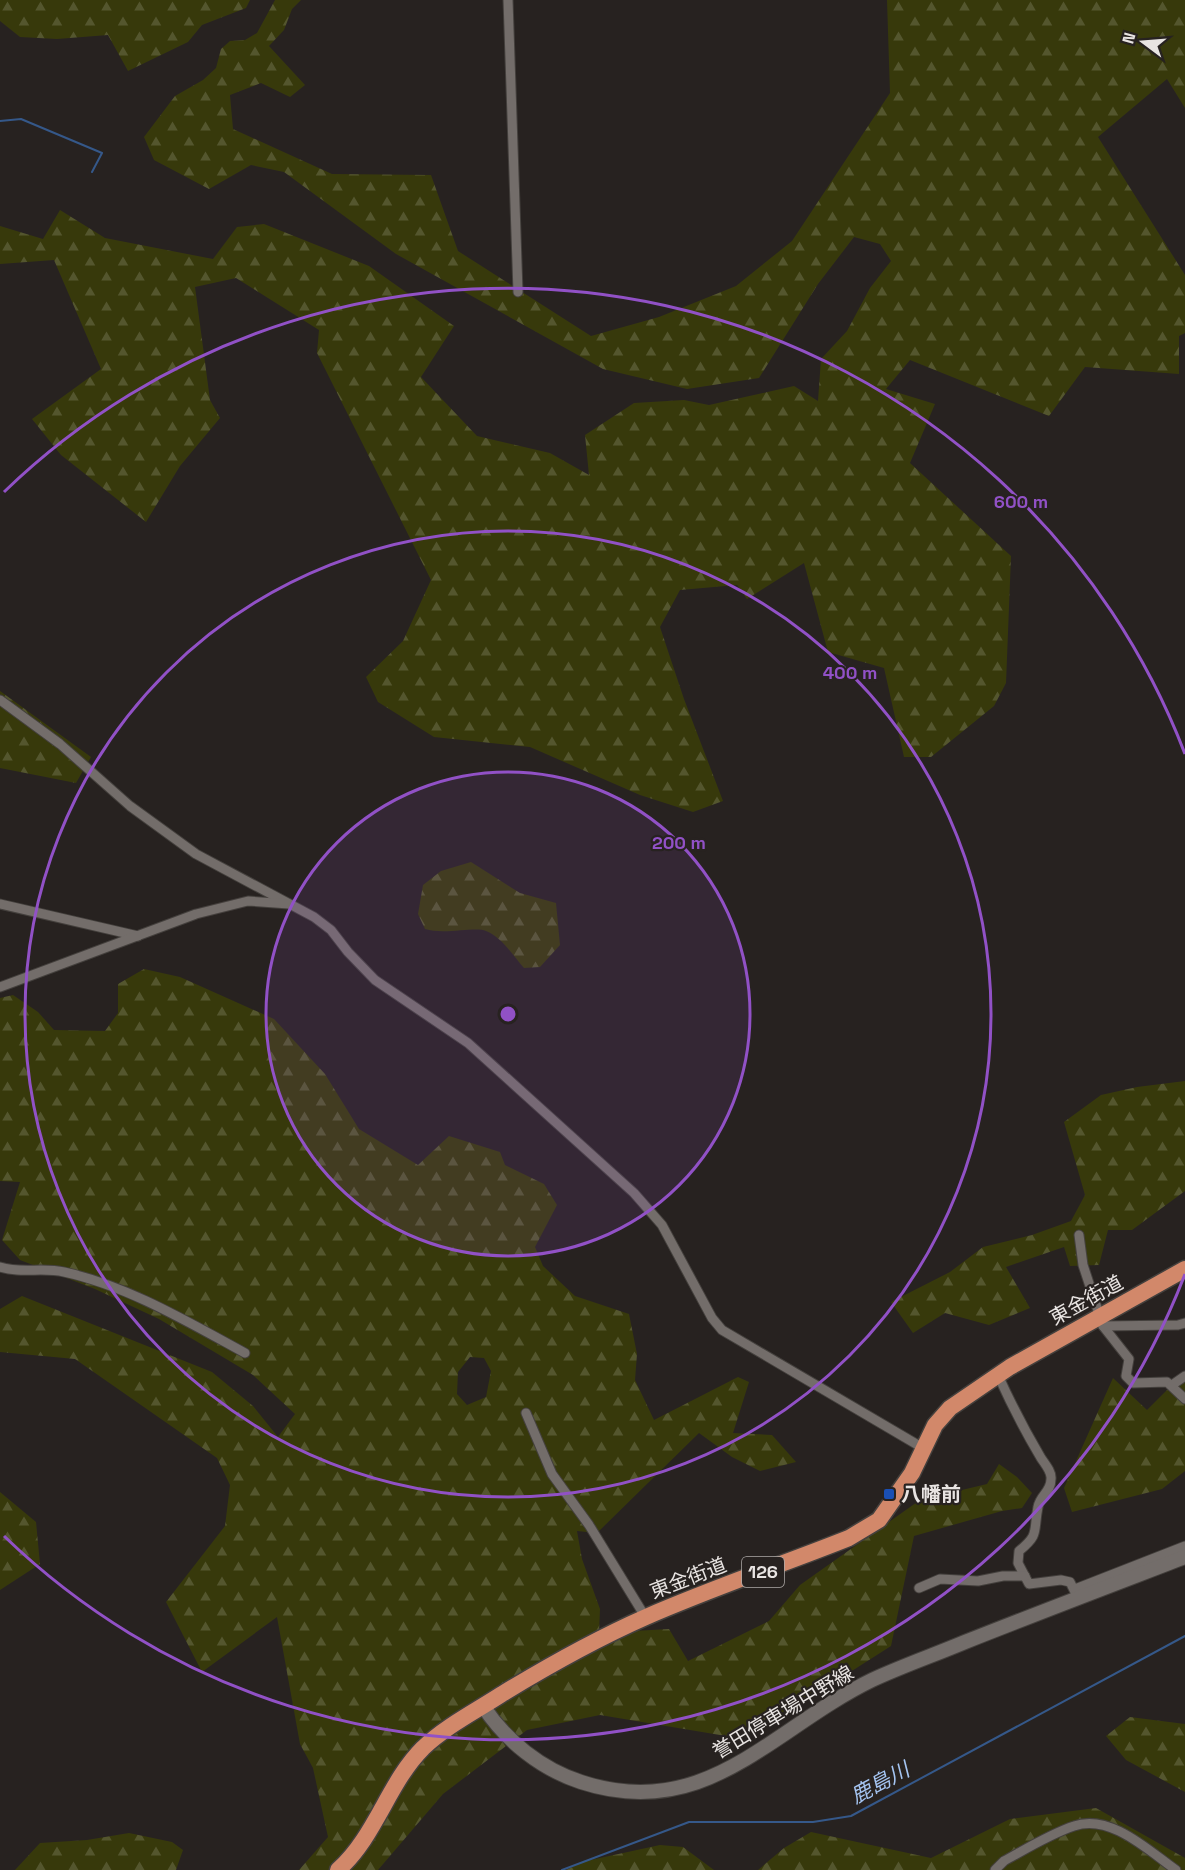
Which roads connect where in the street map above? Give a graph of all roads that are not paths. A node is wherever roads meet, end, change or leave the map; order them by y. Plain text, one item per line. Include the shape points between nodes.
1 (508, 0) edge
2 (518, 292) dead end
3 (0, 700) edge
4 (0, 904) edge
5 (294, 904) junction
6 (138, 936) junction
7 (0, 987) edge
8 (1079, 1235) dead end
9 (0, 1267) edge
10 (1185, 1269) edge
11 (1102, 1320) junction
12 (1185, 1323) edge
13 (245, 1353) dead end
14 (998, 1375) junction
15 (1185, 1376) edge
16 (1172, 1385) junction
17 (1185, 1399) edge
18 (526, 1413) dead end
19 (923, 1448) junction
20 (1185, 1546) edge
21 (1185, 1557) edge
22 (1025, 1576) junction
23 (919, 1588) dead end
24 (1077, 1593) junction
25 (646, 1617) junction
26 (483, 1706) junction
27 (338, 1870) edge
28 (995, 1870) edge
29 (1176, 1870) edge

1 - 2 street
3 - 5 street via 60,744 130,806 196,854
4 - 6 street
5 - 6 street via 248,901 196,914
5 - 19 street via 331,930 375,980 468,1043 634,1193 662,1225 712,1318 723,1330
6 - 7 street
8 - 11 street via 1083,1265
9 - 13 street via 63,1272 104,1283
10 - 11 highway, 東金街道 / 126
11 - 12 street
11 - 14 highway, 東金街道 / 126
11 - 16 street via 1129,1359 1125,1372 1129,1380
14 - 19 highway, 東金街道 / 126 via 950,1408
14 - 22 street via 1052,1476 1050,1490 1040,1498 1037,1532 1018,1551 1018,1563
15 - 16 street
16 - 17 street
18 - 25 street via 552,1474
19 - 25 highway, 東金街道 / 126 via 901,1490 879,1520 849,1538
20 - 24 street
21 - 24 main road, 誉田停車場中野線
22 - 23 street via 978,1581 940,1579
22 - 24 street via 1029,1584 1070,1582
24 - 26 main road, 誉田停車場中野線 via 873,1680 816,1711 768,1746 710,1779 674,1791 604,1790 570,1779 530,1757 497,1726
25 - 26 highway, 東金街道 / 126 via 545,1668
26 - 27 highway, 東金街道 / 126 via 423,1748 353,1857
28 - 29 street via 1004,1861 1075,1825 1096,1824 1120,1832

